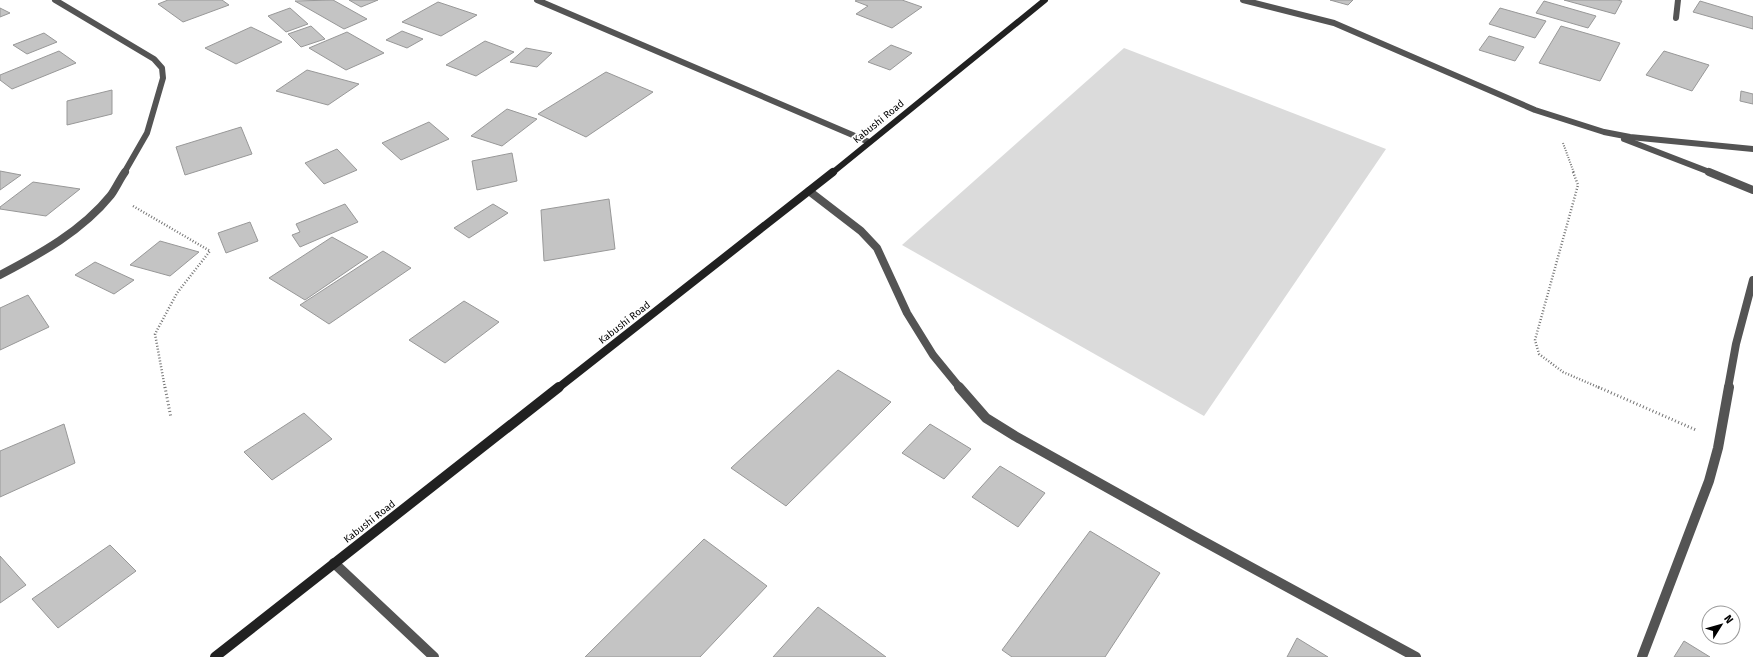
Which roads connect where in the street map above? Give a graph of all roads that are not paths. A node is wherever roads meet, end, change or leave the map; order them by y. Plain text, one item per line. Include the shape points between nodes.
1 (55, 0) edge
2 (537, 0) edge
3 (1045, 0) edge
4 (1244, 0) edge
5 (1678, 0) edge
6 (1676, 18) dead end
7 (1604, 132) junction
8 (869, 142) junction
9 (1753, 149) edge
10 (1753, 190) edge
11 (809, 191) junction
12 (0, 275) edge
13 (1753, 280) edge
14 (334, 562) junction
15 (214, 657) edge
16 (434, 657) edge
17 (1416, 657) edge
18 (1642, 657) edge

1 - 12 street via 154,59 162,68 163,78 147,133 112,194 75,230 35,257
2 - 8 street
3 - 8 main road, Kabushi Road
4 - 7 street via 1334,23 1535,110
5 - 6 street
7 - 9 street via 1630,137
7 - 10 street
8 - 11 main road, Kabushi Road
11 - 14 main road, Kabushi Road
11 - 17 street via 861,231 877,248 907,312 933,355 986,418 1165,520
13 - 18 street via 1737,343 1710,480
14 - 15 main road, Kabushi Road
14 - 16 street

